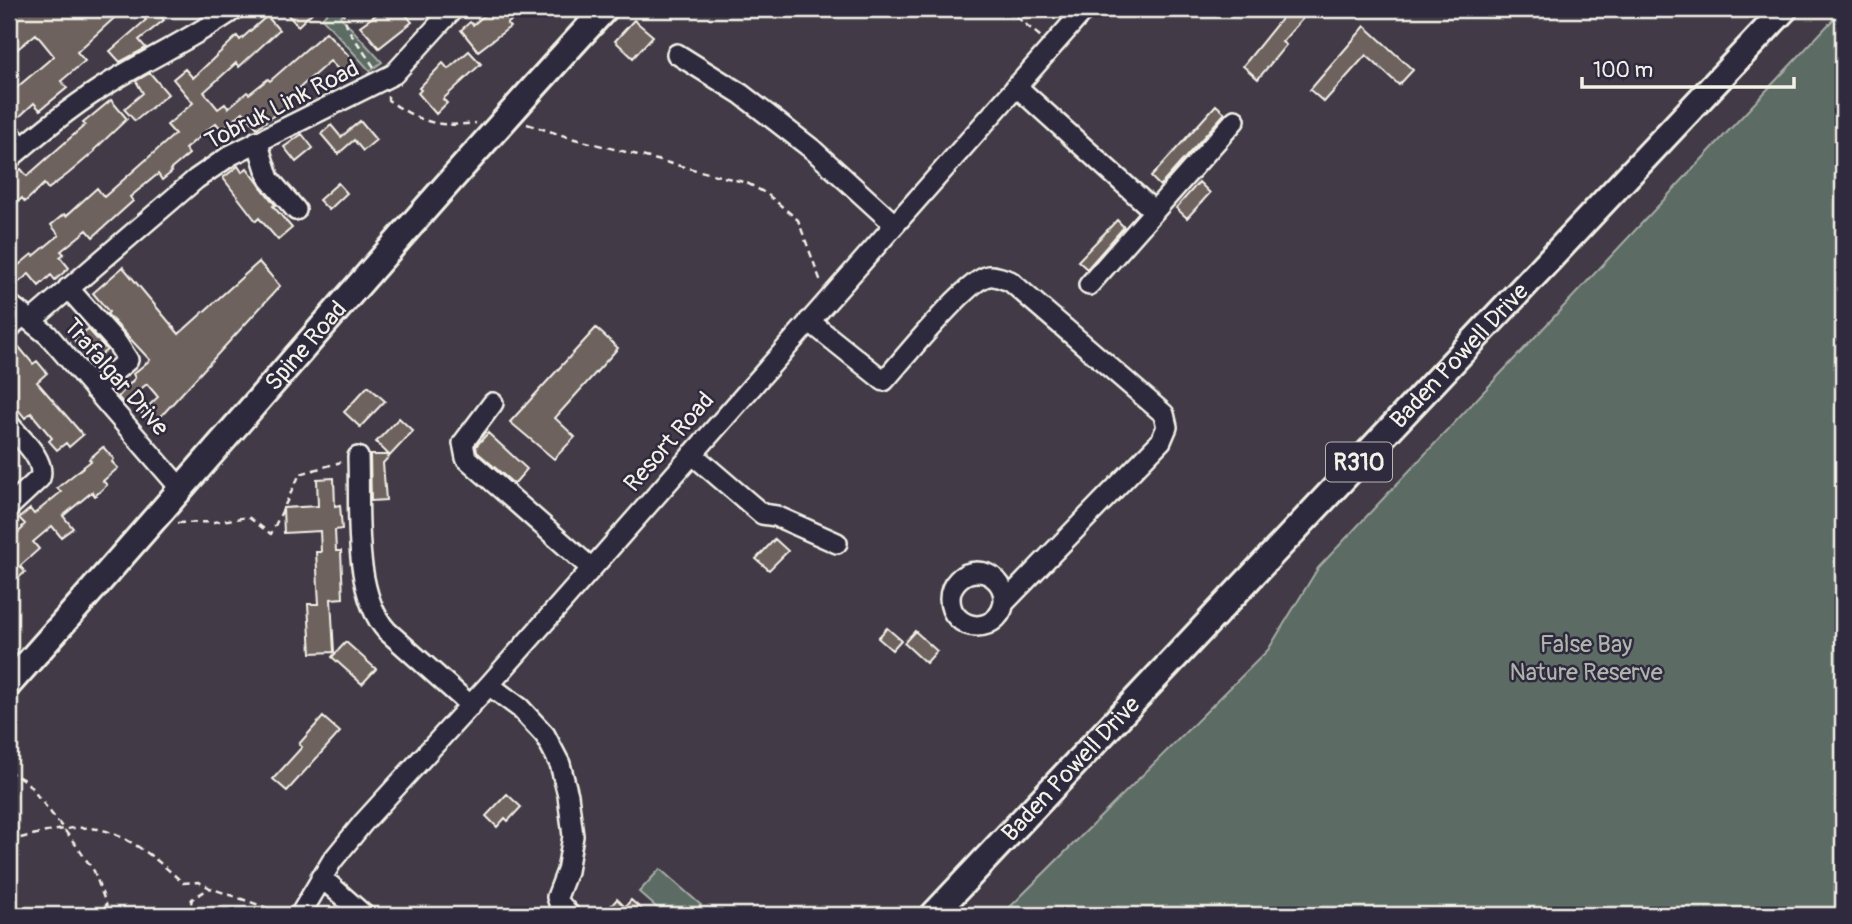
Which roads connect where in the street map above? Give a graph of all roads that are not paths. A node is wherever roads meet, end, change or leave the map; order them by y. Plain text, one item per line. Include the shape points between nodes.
1 (235, 9) edge
2 (453, 9) edge
3 (605, 9) edge
4 (1084, 9) edge
5 (1785, 9) edge
6 (677, 54) dead end
7 (1016, 86) junction
8 (1235, 120) dead end
9 (9, 132) edge
10 (257, 141) junction
11 (15, 153) edge
12 (296, 210) dead end
13 (1154, 211) junction
14 (894, 224) junction
15 (1089, 285) dead end
16 (68, 288) junction
17 (21, 313) edge
18 (809, 321) junction
19 (9, 329) edge
20 (94, 388) junction
21 (494, 402) dead end
22 (9, 424) edge
23 (692, 454) junction
24 (358, 457) road end
25 (181, 489) junction
26 (9, 507) edge
27 (837, 543) dead end
28 (591, 568) junction
29 (1004, 603) dead end
30 (9, 684) edge
31 (489, 685) junction
32 (471, 706) junction
33 (321, 877) junction
34 (301, 914) edge
35 (363, 915) edge
36 (570, 915) edge
37 (933, 915) edge

1 - 11 street via 108,83
2 - 10 street, Tobruk Link Road via 384,80
3 - 25 main road, Spine Road
4 - 7 street, Resort Road
5 - 37 main road, Baden Powell Drive / R310
6 - 14 street via 812,149
7 - 13 street
7 - 14 street, Resort Road
8 - 13 street
9 - 11 street
10 - 12 street via 269,179
10 - 16 street, Tobruk Link Road via 195,179
13 - 15 street
14 - 18 street, Resort Road
16 - 17 street, Tobruk Link Road
16 - 20 street via 128,360
17 - 19 street, Tobruk Link Road
17 - 20 street, Trafalgar Drive via 48,335
18 - 23 street, Resort Road
18 - 29 street via 884,381 961,296 991,275 1010,281 1164,414 1167,427 1161,441 1118,478
20 - 25 street, Trafalgar Drive
21 - 28 street via 463,443 466,458
22 - 26 street via 40,462 41,472
23 - 27 street via 762,514
23 - 28 street, Resort Road
24 - 32 street via 363,575 371,606 387,631
25 - 30 main road, Spine Road
28 - 31 street, Resort Road
31 - 32 street, Resort Road
31 - 36 street via 545,735 560,764 573,836 557,897
32 - 33 street, Resort Road via 363,823
33 - 34 street, Resort Road
33 - 35 street

